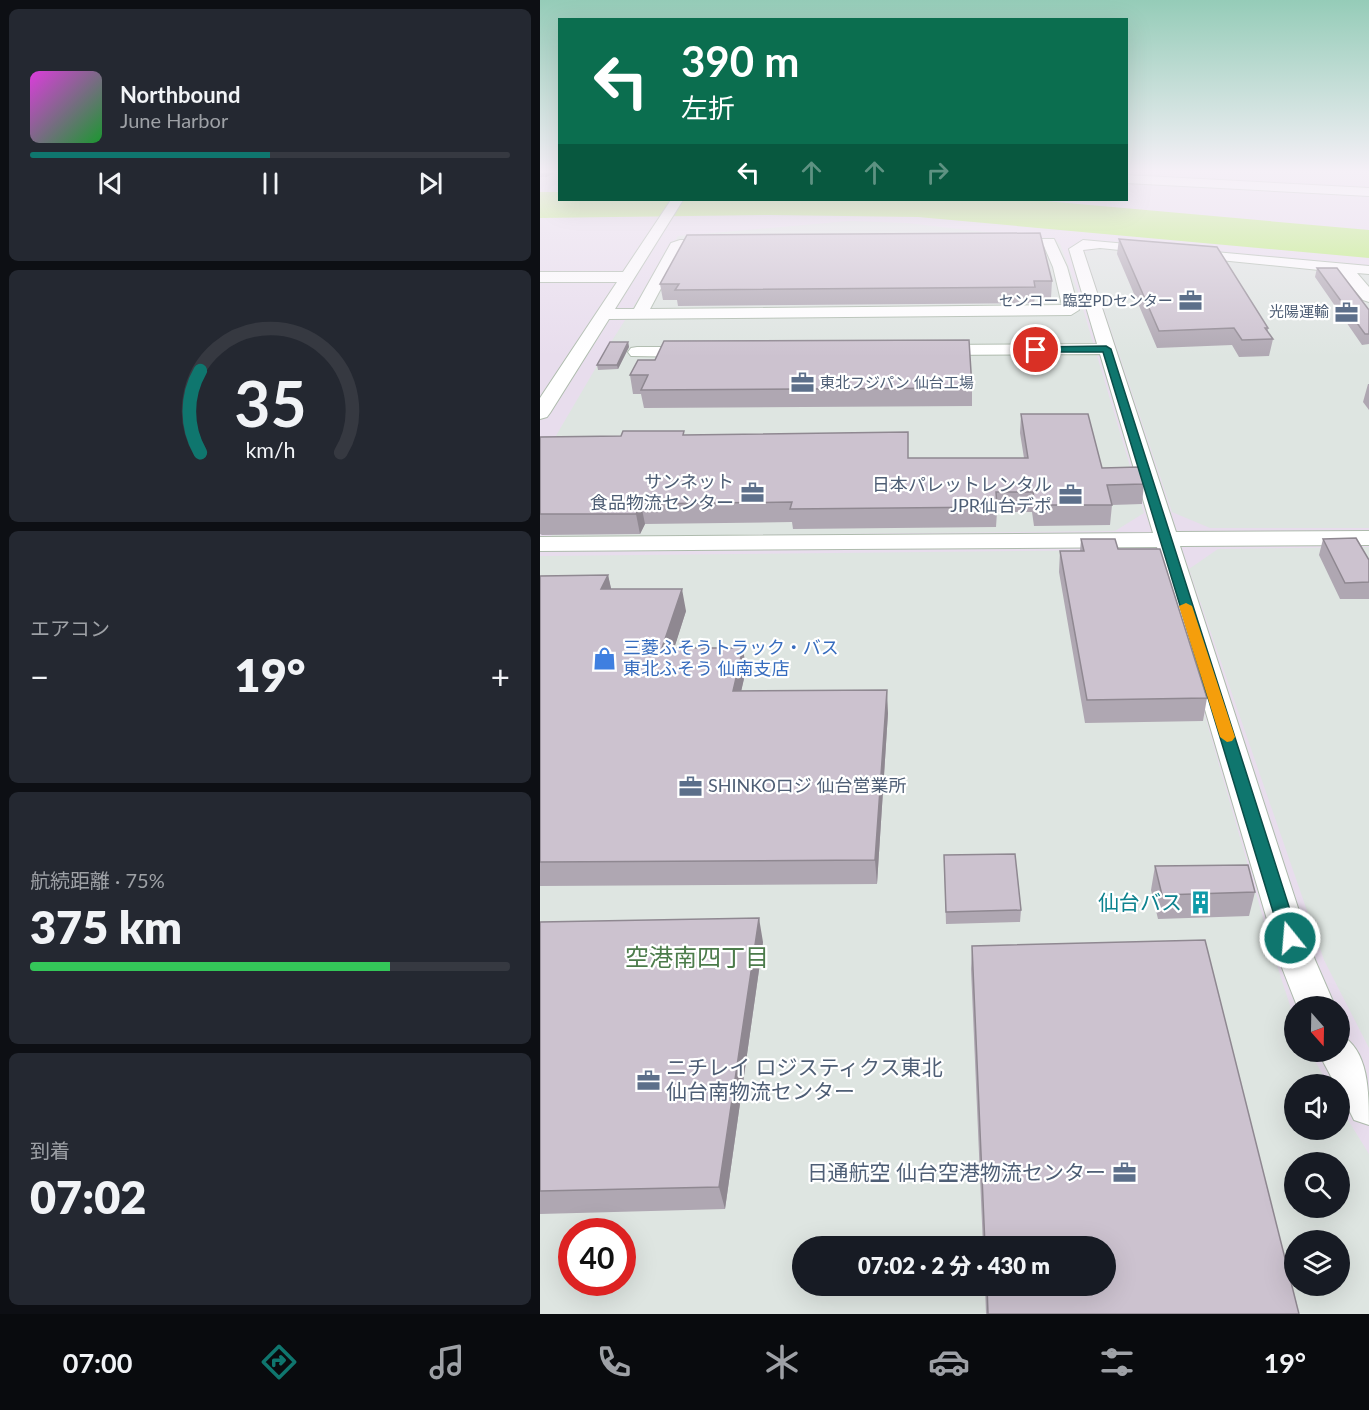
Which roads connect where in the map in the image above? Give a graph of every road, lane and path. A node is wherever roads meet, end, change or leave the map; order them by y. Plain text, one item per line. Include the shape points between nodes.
1 (654, 234) edge
2 (989, 243) edge
3 (740, 244) edge
4 (1050, 246) junction
5 (1077, 246) junction
6 (1344, 268) junction
7 (1369, 270) edge
8 (540, 277) edge
9 (627, 277) junction
10 (1369, 297) edge
11 (1071, 310) junction
12 (1094, 310) junction
13 (640, 313) junction
14 (603, 314) junction
15 (1106, 349) junction
16 (919, 350) edge
17 (637, 352) dead end
18 (708, 352) edge
19 (540, 413) edge
20 (1369, 538) edge
21 (1164, 539) junction
22 (540, 544) edge
23 (1312, 996) edge
24 (1344, 1062) edge
25 (1369, 1106) edge

1 - 9 street
2 - 4 street via 1049,242
3 - 13 street via 676,246
4 - 5 street
4 - 11 street
5 - 6 street via 1100,244
5 - 12 street
6 - 7 street
6 - 10 street
8 - 9 street
9 - 14 street
11 - 12 street
11 - 13 street
12 - 15 street
13 - 14 street
14 - 19 street
15 - 16 street
15 - 21 street
17 - 18 street
20 - 21 street
21 - 22 street
21 - 23 street via 1297,960
24 - 25 street

